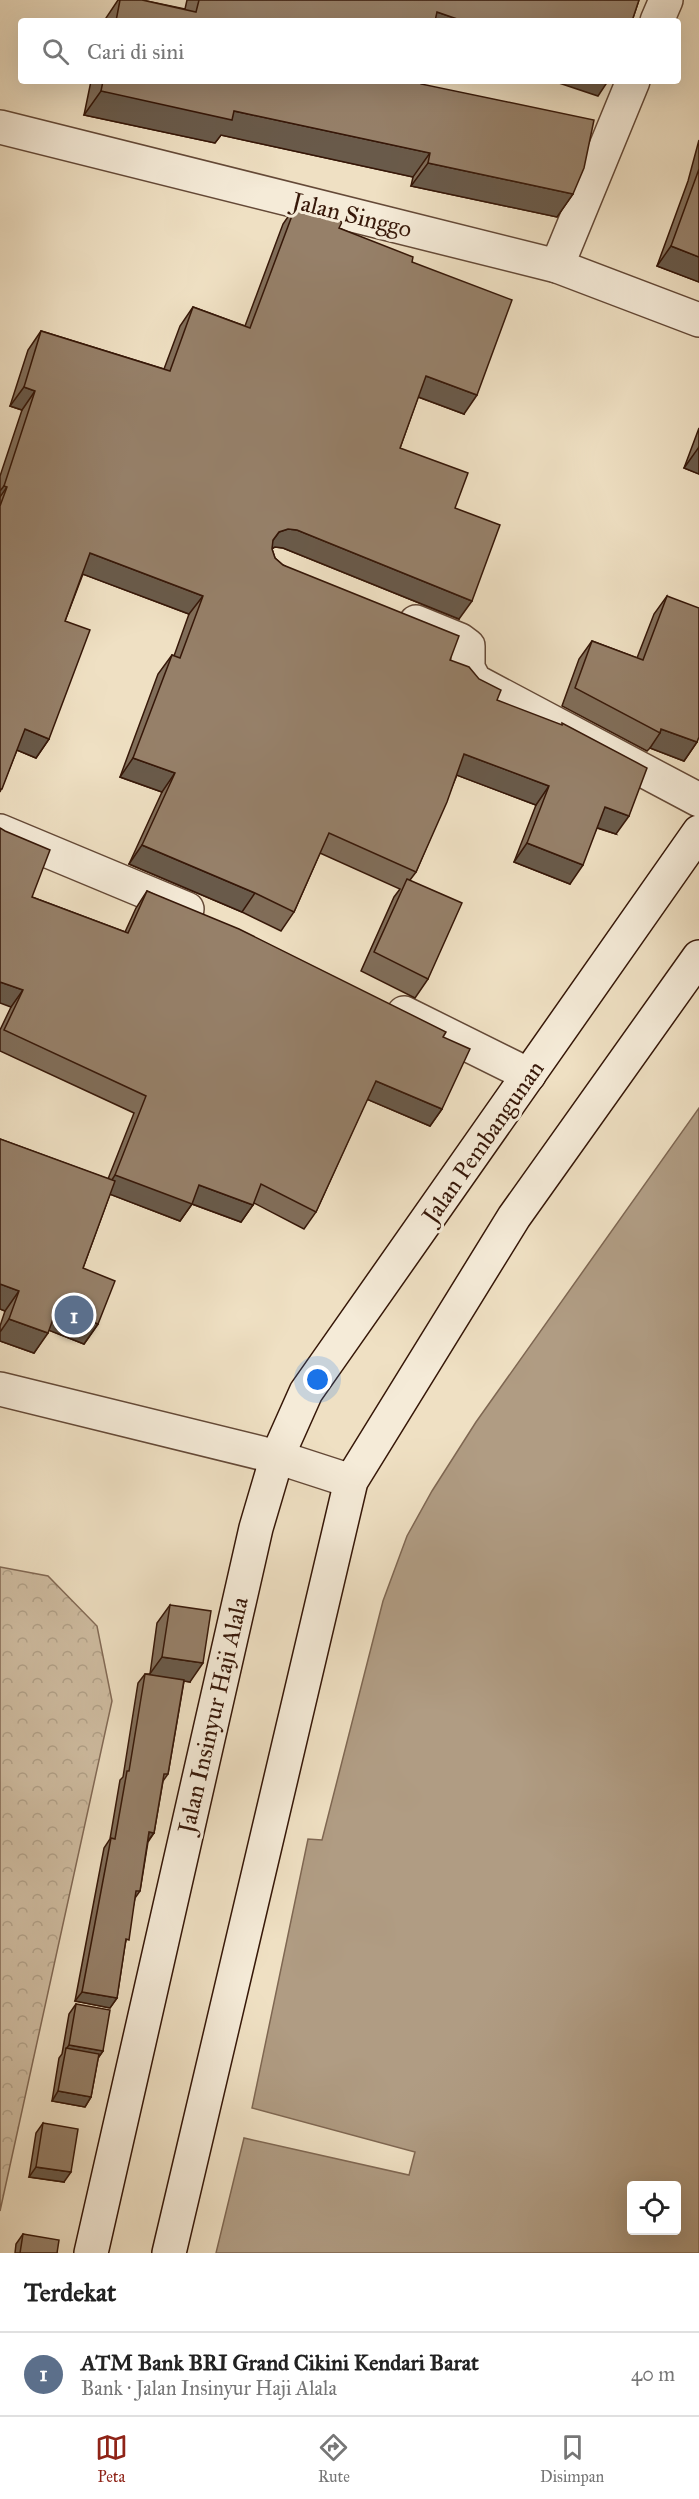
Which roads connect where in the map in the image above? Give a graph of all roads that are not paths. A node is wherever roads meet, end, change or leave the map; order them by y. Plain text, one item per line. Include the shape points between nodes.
1 (666, 0) edge
2 (658, 18) edge
3 (632, 84) edge
4 (0, 127) edge
5 (557, 266) junction
6 (699, 320) edge
7 (386, 610) edge
8 (699, 800) edge
9 (0, 831) edge
10 (699, 832) edge
11 (213, 920) edge
12 (699, 957) edge
13 (382, 1002) edge
14 (529, 1075) junction
15 (0, 1389) edge
16 (277, 1457) junction
17 (351, 1481) junction
18 (91, 2253) edge
19 (169, 2253) edge

1 - 2 main road
3 - 5 main road
4 - 5 main road, Jalan Singgo
5 - 6 main road, Jalan Singgo
7 - 8 main road via 468,646 468,668 475,681
9 - 11 main road
10 - 14 main road, Jalan Pembangunan
12 - 17 main road via 514,1217
13 - 14 main road
14 - 16 main road, Jalan Pembangunan via 306,1392
15 - 16 main road
16 - 17 main road
16 - 18 main road, Jalan Insinyur Haji Alala via 255,1528
17 - 19 main road

